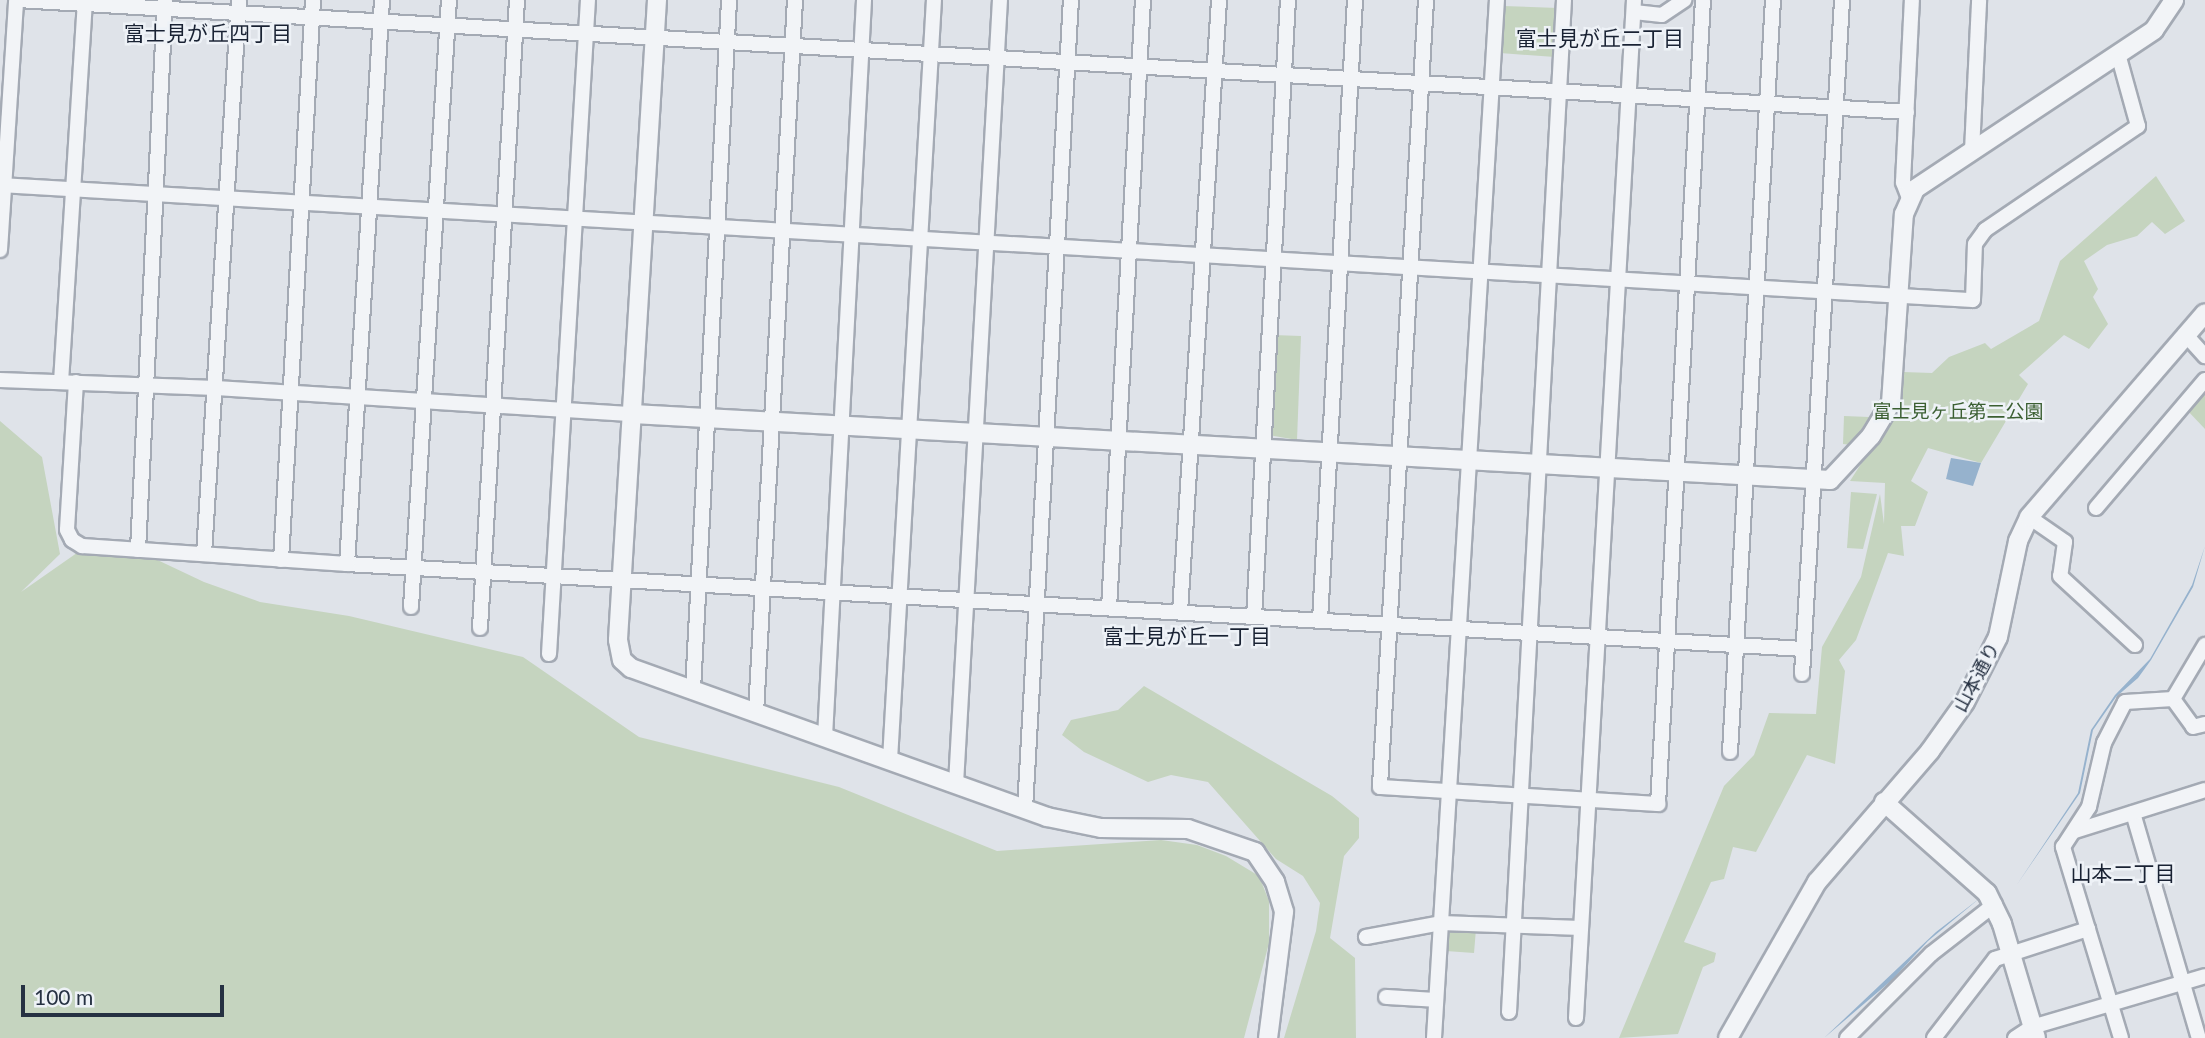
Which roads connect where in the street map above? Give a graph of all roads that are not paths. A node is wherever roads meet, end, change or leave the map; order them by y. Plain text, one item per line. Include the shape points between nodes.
1 (17, 0) edge
2 (313, 0) edge
3 (382, 0) edge
4 (449, 0) edge
5 (517, 0) edge
6 (588, 0) edge
7 (657, 0) edge
8 (729, 0) edge
9 (795, 0) edge
10 (864, 0) edge
11 (934, 0) edge
12 (1000, 0) edge
13 (1072, 0) edge
14 (1143, 0) edge
15 (1219, 0) edge
16 (1288, 0) edge
17 (1355, 0) edge
18 (1426, 0) edge
19 (1497, 0) edge
20 (1564, 0) edge
21 (1684, 0) edge
22 (1703, 0) edge
23 (1773, 0) edge
24 (1842, 0) edge
25 (1912, 0) edge
26 (1979, 0) edge
27 (2174, 0) edge
28 (85, 2) edge
29 (164, 4) edge
30 (239, 6) edge
31 (1634, 6) edge
32 (312, 18) junction
33 (381, 23) junction
34 (447, 27) junction
35 (515, 30) junction
36 (586, 34) junction
37 (654, 39) junction
38 (727, 43) junction
39 (792, 47) junction
40 (861, 51) junction
41 (2118, 54) junction
42 (930, 55) junction
43 (996, 59) junction
44 (1068, 63) junction
45 (1139, 67) junction
46 (1215, 71) junction
47 (1283, 75) junction
48 (1349, 79) junction
49 (1421, 83) junction
50 (1492, 88) junction
51 (1558, 92) junction
52 (1629, 96) junction
53 (1695, 99) junction
54 (1767, 104) junction
55 (1837, 108) junction
56 (1907, 112) junction
57 (1972, 151) junction
58 (2, 186) edge
59 (74, 190) junction
60 (155, 194) junction
61 (1909, 198) junction
62 (228, 199) junction
63 (300, 203) junction
64 (369, 207) junction
65 (435, 211) junction
66 (504, 215) junction
67 (574, 219) junction
68 (644, 223) junction
69 (716, 227) junction
70 (780, 231) junction
71 (851, 235) junction
72 (920, 239) junction
73 (988, 243) junction
74 (1058, 247) junction
75 (0, 250) edge
76 (1129, 251) junction
77 (1201, 256) junction
78 (1271, 260) junction
79 (1340, 263) junction
80 (1410, 267) junction
81 (1481, 271) junction
82 (1546, 275) junction
83 (1618, 279) junction
84 (1685, 283) junction
85 (1755, 288) junction
86 (1825, 292) junction
87 (1899, 295) junction
88 (2205, 313) edge
89 (2185, 334) junction
90 (2205, 356) edge
91 (0, 380) edge
92 (2205, 380) edge
93 (69, 382) junction
94 (144, 385) junction
95 (216, 388) junction
96 (288, 392) junction
97 (358, 397) junction
98 (425, 401) junction
99 (493, 405) junction
100 (562, 409) junction
101 (633, 414) junction
102 (704, 418) junction
103 (773, 422) junction
104 (841, 425) junction
105 (909, 429) junction
106 (977, 433) junction
107 (1048, 437) junction
108 (1119, 441) junction
109 (1190, 445) junction
110 (1261, 449) junction
111 (1329, 453) junction
112 (1399, 457) junction
113 (1469, 461) junction
114 (1538, 465) junction
115 (1608, 469) junction
116 (1675, 472) junction
117 (1745, 477) junction
118 (1814, 480) junction
119 (2096, 508) dead end
120 (2028, 517) junction
121 (138, 550) junction
122 (204, 554) junction
123 (281, 559) junction
124 (347, 564) junction
125 (415, 568) junction
126 (483, 571) junction
127 (551, 575) junction
128 (622, 579) junction
129 (697, 584) junction
130 (762, 587) junction
131 (833, 592) junction
132 (899, 595) junction
133 (966, 599) junction
134 (1038, 604) junction
135 (411, 607) dead end
136 (1109, 608) junction
137 (1180, 612) junction
138 (1254, 617) junction
139 (1320, 621) junction
140 (1390, 625) junction
141 (480, 628) dead end
142 (1459, 629) junction
143 (1530, 633) junction
144 (1598, 637) junction
145 (1666, 641) junction
146 (1736, 645) junction
147 (2135, 645) dead end
148 (2205, 645) edge
149 (1804, 649) junction
150 (549, 654) dead end
151 (1802, 674) dead end
152 (692, 690) junction
153 (2173, 699) junction
154 (756, 713) junction
155 (2205, 724) edge
156 (825, 737) junction
157 (1730, 752) dead end
158 (890, 761) junction
159 (956, 784) junction
160 (2205, 792) edge
161 (1449, 793) junction
162 (1518, 796) junction
163 (1589, 799) junction
164 (1884, 802) junction
165 (1025, 809) junction
166 (2133, 813) junction
167 (2075, 831) junction
168 (1994, 904) junction
169 (1441, 923) junction
170 (1513, 926) junction
171 (1581, 928) junction
172 (2088, 929) junction
173 (1366, 937) dead end
174 (2010, 953) junction
175 (2205, 976) edge
176 (2182, 983) junction
177 (1386, 997) dead end
178 (1436, 1000) junction
179 (2111, 1004) junction
180 (1509, 1012) dead end
181 (1576, 1018) dead end
182 (2034, 1032) edge
183 (1268, 1038) edge
184 (1434, 1038) edge
185 (1728, 1038) edge
186 (1847, 1038) edge
187 (1934, 1038) edge
188 (2015, 1038) edge
189 (2120, 1038) edge
190 (2199, 1038) edge

1 - 28 street
1 - 58 street
2 - 32 street
3 - 33 street
4 - 34 street
5 - 35 street
6 - 36 street
7 - 37 street
8 - 38 street
9 - 39 street
10 - 40 street
11 - 42 street
12 - 43 street
13 - 44 street
14 - 45 street
15 - 46 street
16 - 47 street
17 - 48 street
18 - 49 street
19 - 50 street
20 - 51 street
21 - 31 street via 1662,15
22 - 53 street
23 - 54 street
24 - 55 street
25 - 56 street
26 - 57 street
27 - 41 street via 2154,30
28 - 29 street
28 - 59 street
29 - 30 street
29 - 60 street
30 - 32 street
30 - 62 street
31 - 52 street
32 - 33 street
32 - 63 street
33 - 34 street
33 - 64 street
34 - 35 street
34 - 65 street
35 - 36 street
35 - 66 street
36 - 37 street
36 - 67 street
37 - 38 street
37 - 68 street
38 - 39 street
38 - 69 street
39 - 40 street
39 - 70 street
40 - 42 street
40 - 71 street
41 - 57 street
41 - 87 street via 2138,127 1985,230 1975,244 1973,300
42 - 43 street
42 - 72 street
43 - 44 street
43 - 73 street
44 - 45 street
44 - 74 street
45 - 46 street
45 - 76 street
46 - 47 street
46 - 77 street
47 - 48 street
47 - 78 street
48 - 49 street
48 - 79 street
49 - 50 street
49 - 80 street
50 - 51 street
50 - 81 street
51 - 52 street
51 - 82 street
52 - 53 street
52 - 83 street
53 - 54 street
53 - 84 street
54 - 55 street
54 - 85 street
55 - 56 street
55 - 86 street
56 - 61 street via 1903,182
57 - 61 street via 1915,189
58 - 59 street
58 - 75 street
59 - 60 street
59 - 93 street
60 - 62 street
60 - 94 street
61 - 87 street
62 - 63 street
62 - 95 street
63 - 64 street
63 - 96 street
64 - 65 street
64 - 97 street
65 - 66 street
65 - 98 street
66 - 67 street
66 - 99 street
67 - 68 street
67 - 100 street
68 - 69 street
68 - 101 street
69 - 70 street
69 - 102 street
70 - 71 street
70 - 103 street
71 - 72 street
71 - 104 street
72 - 73 street
72 - 105 street
73 - 74 street
73 - 106 street
74 - 76 street
74 - 107 street
76 - 77 street
76 - 108 street
77 - 78 street
77 - 109 street
78 - 79 street
78 - 110 street
79 - 80 street
79 - 111 street
80 - 81 street
80 - 112 street
81 - 82 street
81 - 113 street
82 - 83 street
82 - 114 street
83 - 84 street
83 - 115 street
84 - 85 street
84 - 116 street
85 - 86 street
85 - 117 street
86 - 87 street
86 - 118 street
87 - 118 street via 1894,390 1886,414 1838,475
88 - 89 street, 山本通り
89 - 90 street
89 - 120 street, 山本通り
91 - 93 street
92 - 119 street
93 - 94 street
93 - 121 street via 67,530 82,546
94 - 95 street
94 - 121 street
95 - 96 street
95 - 122 street
96 - 97 street
96 - 123 street
97 - 98 street
97 - 124 street
98 - 99 street
98 - 125 street
99 - 100 street
99 - 126 street
100 - 101 street
100 - 127 street
101 - 102 street
101 - 128 street
102 - 103 street
102 - 129 street
103 - 104 street
103 - 130 street
104 - 105 street
104 - 131 street
105 - 106 street
105 - 132 street
106 - 107 street
106 - 133 street
107 - 108 street
107 - 134 street
108 - 109 street
108 - 136 street
109 - 110 street
109 - 137 street
110 - 111 street
110 - 138 street
111 - 112 street
111 - 139 street
112 - 113 street
112 - 140 street
113 - 114 street
113 - 142 street
114 - 115 street
114 - 143 street
115 - 116 street
115 - 144 street
116 - 117 street
116 - 145 street
117 - 118 street
117 - 146 street
118 - 149 street
120 - 147 street via 2065,542 2060,576
120 - 164 street, 山本通り via 2018,541 1998,637 1983,671 1950,726
121 - 122 street
122 - 123 street
123 - 124 street
124 - 125 street
125 - 126 street
125 - 135 street
126 - 127 street
126 - 141 street
127 - 128 street
127 - 150 street
128 - 129 street
128 - 152 street via 618,640 622,660 631,668
129 - 130 street
129 - 152 street
130 - 131 street
130 - 154 street
131 - 132 street
131 - 156 street
132 - 133 street
132 - 158 street
133 - 134 street
133 - 159 street
134 - 136 street
134 - 165 street
136 - 137 street
137 - 138 street
138 - 139 street
139 - 140 street
140 - 142 street
140 - 161 street via 1380,787
142 - 143 street
142 - 161 street
143 - 144 street
143 - 162 street
144 - 145 street
144 - 163 street
145 - 146 street
145 - 163 street via 1658,804
146 - 149 street
146 - 157 street
148 - 153 street
149 - 151 street
152 - 154 street
153 - 155 street via 2193,727
153 - 167 street via 2125,702 2104,743 2089,807
154 - 156 street
156 - 158 street
158 - 159 street
159 - 165 street
160 - 166 street
161 - 162 street
161 - 169 street
162 - 163 street
162 - 170 street
163 - 171 street
164 - 168 street via 1977,882
164 - 185 street, 山本通り via 1836,857 1793,918
165 - 183 street via 1101,828 1188,829 1255,852 1275,882 1284,912
166 - 167 street
166 - 176 street
167 - 172 street via 2063,847
168 - 174 street
168 - 186 street via 1931,954
169 - 170 street
169 - 173 street
169 - 178 street
170 - 171 street
170 - 180 street
171 - 181 street
172 - 174 street
172 - 179 street
174 - 182 street
174 - 187 street via 1995,959
175 - 176 street
176 - 179 street
176 - 190 street
177 - 178 street
178 - 184 street
179 - 182 street
179 - 189 street
182 - 188 street

